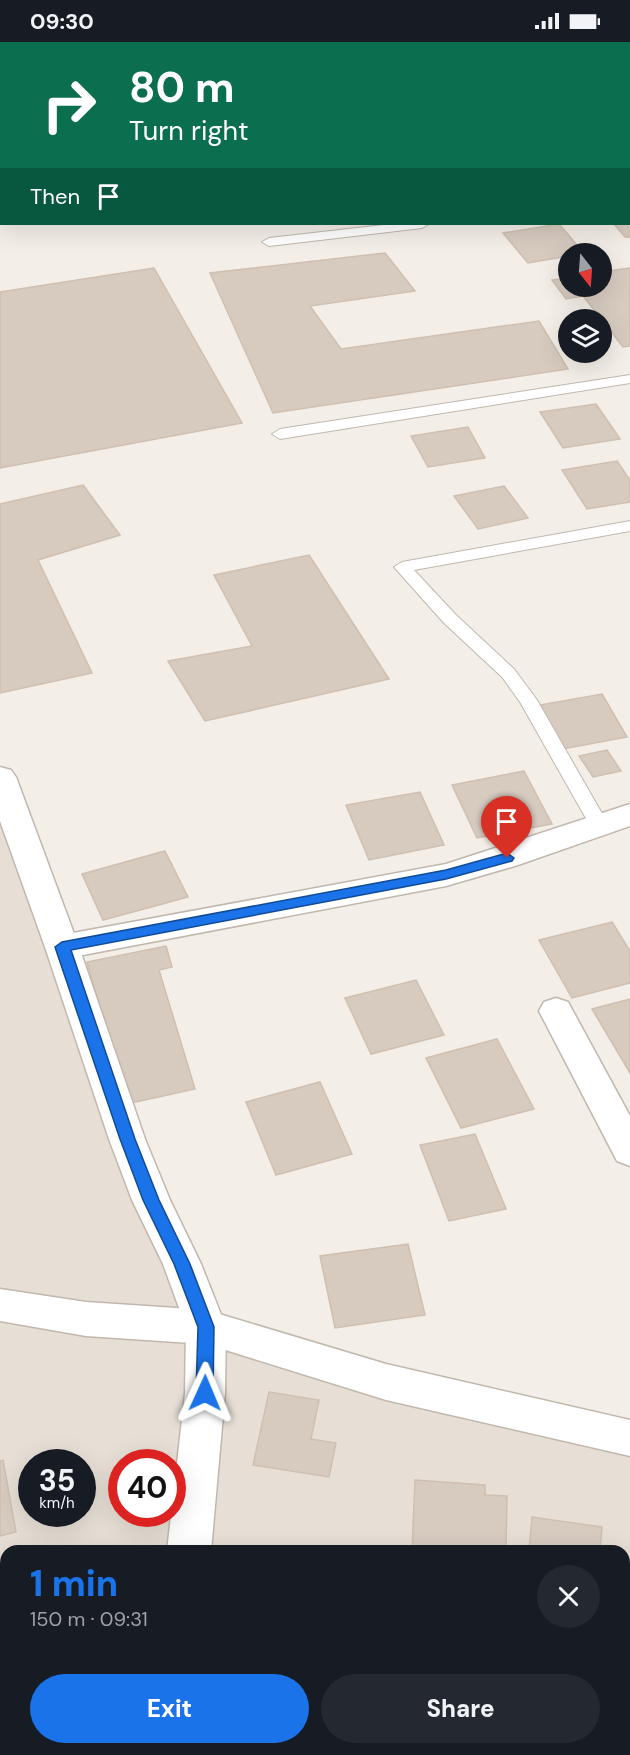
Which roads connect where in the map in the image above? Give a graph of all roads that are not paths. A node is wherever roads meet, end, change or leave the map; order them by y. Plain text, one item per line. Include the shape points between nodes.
1 (414, 225) edge
2 (269, 242) dead end
3 (630, 379) edge
4 (280, 434) dead end
5 (630, 526) edge
6 (0, 777) edge
7 (630, 815) edge
8 (599, 824) junction
9 (62, 947) junction
10 (556, 1011) dead end
11 (630, 1151) edge
12 (0, 1305) edge
13 (206, 1327) junction
14 (630, 1438) edge
15 (190, 1545) edge

1 - 2 lane
3 - 4 lane
5 - 8 lane via 402,567 508,673 528,700
6 - 9 street
7 - 8 street
8 - 9 street via 507,858 446,874
9 - 13 street via 127,1139
10 - 11 street
12 - 13 street via 86,1319
13 - 14 street via 386,1382
13 - 15 street via 205,1393

